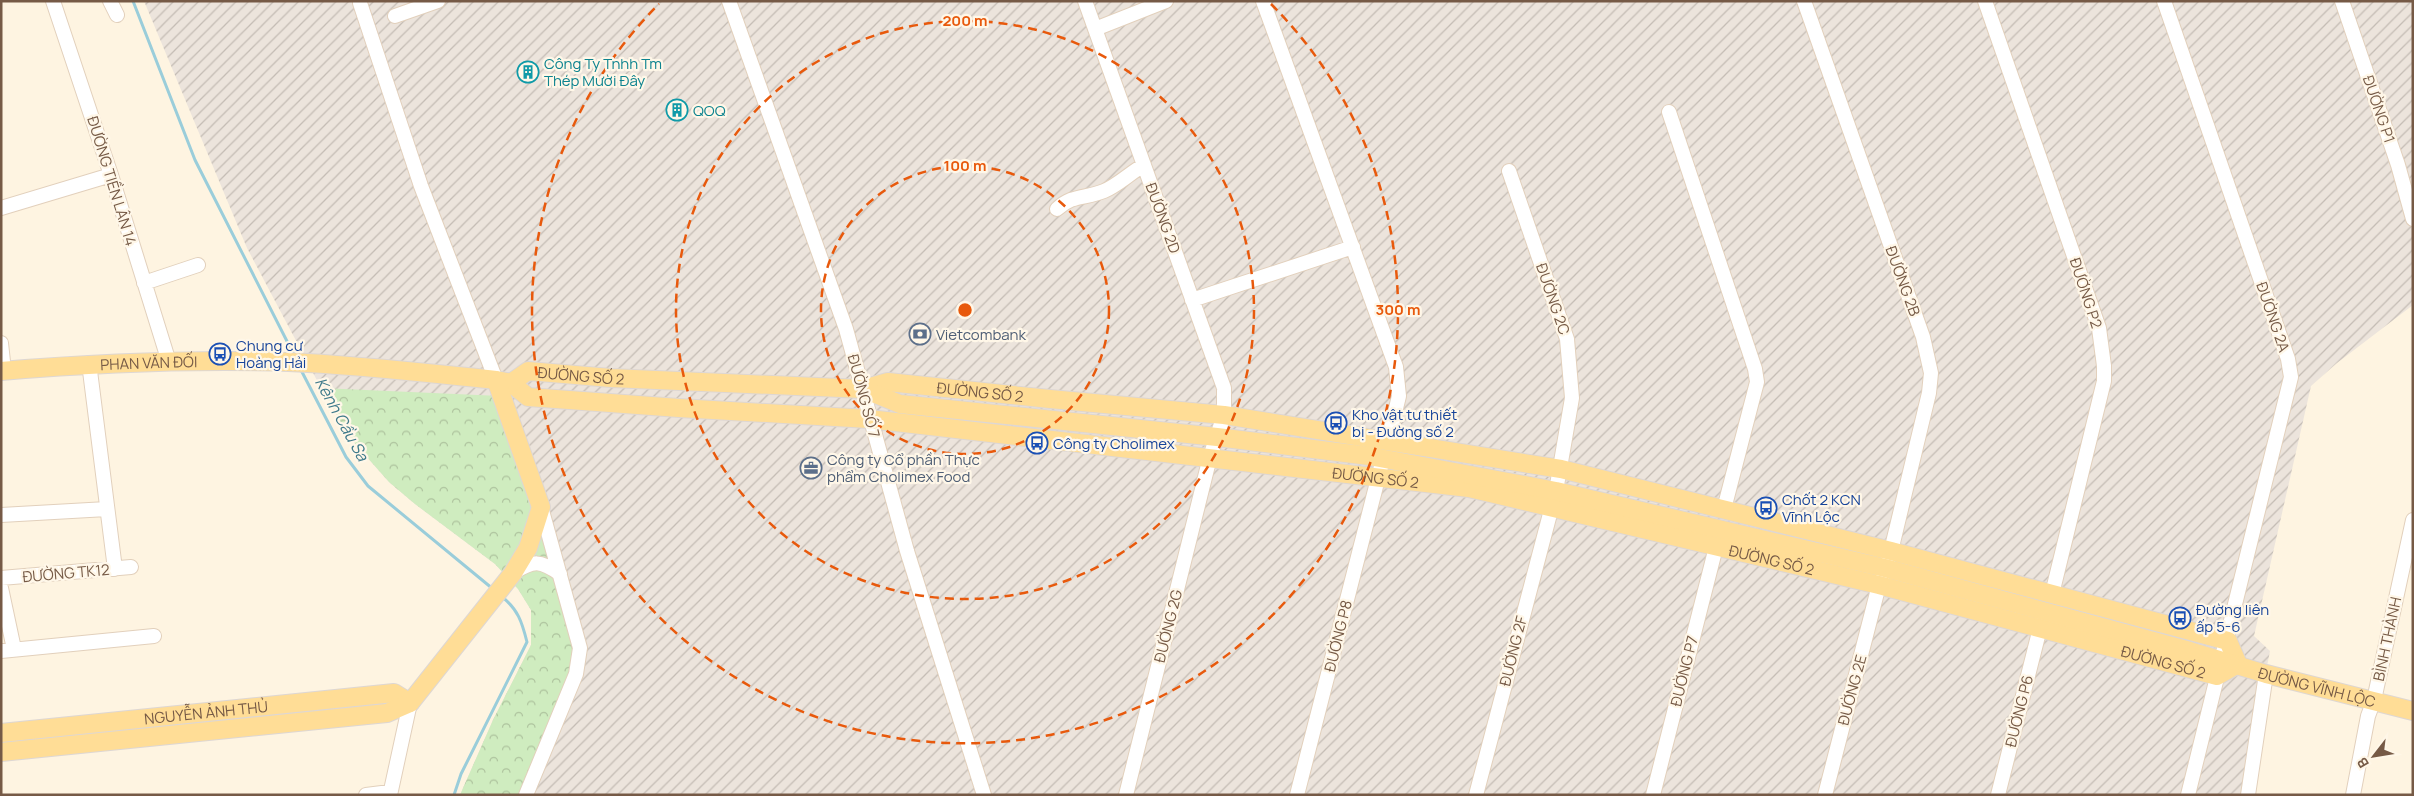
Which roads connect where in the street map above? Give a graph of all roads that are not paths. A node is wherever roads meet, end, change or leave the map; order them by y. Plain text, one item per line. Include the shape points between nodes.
1 (52, 1) edge
2 (110, 1) edge
3 (438, 1) edge
4 (729, 1) edge
5 (1085, 1) edge
6 (1166, 1) edge
7 (1263, 1) edge
8 (1804, 1) edge
9 (1985, 1) edge
10 (2164, 1) edge
11 (2342, 1) edge
12 (360, 3) dead end
13 (117, 14) dead end
14 (395, 16) dead end
15 (1095, 29) junction
16 (1669, 112) dead end
17 (1144, 166) junction
18 (1508, 171) dead end
19 (111, 175) junction
20 (1, 208) edge
21 (1057, 209) dead end
22 (2413, 219) edge
23 (1352, 247) junction
24 (198, 265) dead end
25 (144, 283) junction
26 (1192, 300) junction
27 (1, 343) edge
28 (169, 362) junction
29 (90, 363) junction
30 (3, 371) edge
31 (504, 381) junction
32 (862, 389) junction
33 (900, 404) junction
34 (1224, 415) junction
35 (869, 419) junction
36 (1217, 437) junction
37 (1388, 441) junction
38 (1210, 457) junction
39 (1383, 459) junction
40 (1561, 469) junction
41 (1378, 477) junction
42 (1553, 499) junction
43 (541, 507) junction
44 (1724, 509) junction
45 (107, 510) junction
46 (1, 515) edge
47 (2413, 520) edge
48 (1716, 547) junction
49 (528, 548) junction
50 (552, 549) junction
51 (1890, 551) junction
52 (131, 567) dead end
53 (1885, 568) junction
54 (115, 569) junction
55 (513, 573) junction
56 (560, 574) junction
57 (1, 578) edge
58 (1879, 585) junction
59 (1, 588) edge
60 (2052, 594) junction
61 (2040, 628) junction
62 (154, 636) dead end
63 (2228, 641) junction
64 (8, 650) edge
65 (2225, 667) junction
66 (2266, 674) junction
67 (2374, 700) junction
68 (410, 703) junction
69 (2413, 711) edge
70 (1, 733) edge
71 (1, 752) edge
72 (390, 793) edge
73 (366, 795) edge
74 (526, 795) edge
75 (984, 795) edge
76 (1126, 795) edge
77 (1297, 795) edge
78 (1476, 795) edge
79 (1653, 795) edge
80 (1825, 795) edge
81 (1998, 795) edge
82 (2188, 795) edge
83 (2248, 795) edge
84 (2353, 795) edge

1 - 19 street, ĐƯỜNG TIỀN LÂN 14
2 - 13 street
3 - 14 street
4 - 32 street, ĐƯỜNG SỐ 7 via 846,329
5 - 15 street, ĐƯỜNG 2D
6 - 15 street
7 - 23 street
8 - 51 street, ĐƯỜNG 2B via 1928,354 1931,373 1929,393
9 - 60 street, ĐƯỜNG P2 via 2099,328 2104,366 2104,381
10 - 63 street, ĐƯỜNG 2A via 2288,359 2291,377
11 - 22 street, ĐƯỜNG P1
12 - 31 street via 421,186
15 - 17 street, ĐƯỜNG 2D
16 - 44 street via 1757,382
17 - 21 street via 1106,190 1070,199
17 - 26 street, ĐƯỜNG 2D
18 - 40 street, ĐƯỜNG 2C via 1567,339 1572,398
19 - 20 street
19 - 25 street, ĐƯỜNG TIỀN LÂN 14
23 - 26 street
23 - 37 street via 1396,367 1399,396
24 - 25 street
25 - 28 street, ĐƯỜNG TIỀN LÂN 14
26 - 34 street, ĐƯỜNG 2D via 1224,388
27 - 30 street
28 - 29 main road, PHAN VĂN ĐỐI
28 - 31 main road, PHAN VĂN ĐỐI via 326,364
29 - 30 main road, PHAN VĂN ĐỐI
29 - 45 street
31 - 32 main road, ĐƯỜNG SỐ 2 via 528,371 611,378
31 - 35 main road, ĐƯỜNG SỐ 2 via 528,397
31 - 43 main road
32 - 33 main road, ĐƯỜNG SỐ 2
32 - 34 main road, ĐƯỜNG SỐ 2 via 888,382
32 - 35 street, ĐƯỜNG SỐ 7
33 - 35 main road, ĐƯỜNG SỐ 2
33 - 36 main road, ĐƯỜNG SỐ 2
34 - 36 street, ĐƯỜNG 2D
34 - 37 main road, ĐƯỜNG SỐ 2
35 - 38 main road, ĐƯỜNG SỐ 2
35 - 75 street, ĐƯỜNG SỐ 7
36 - 38 street, ĐƯỜNG 2G
36 - 39 main road, ĐƯỜNG SỐ 2
37 - 40 main road, ĐƯỜNG SỐ 2
38 - 41 main road, ĐƯỜNG SỐ 2
38 - 76 street, ĐƯỜNG 2G
39 - 41 street, ĐƯỜNG P8
39 - 42 main road, ĐƯỜNG SỐ 2
40 - 42 street, ĐƯỜNG 2C
40 - 44 main road, ĐƯỜNG SỐ 2
41 - 42 main road, ĐƯỜNG SỐ 2
41 - 77 street, ĐƯỜNG P8
42 - 48 main road, ĐƯỜNG SỐ 2
42 - 53 main road, ĐƯỜNG SỐ 2
42 - 78 street, ĐƯỜNG 2F
43 - 49 main road, NGUYỄN ẢNH THỦ
43 - 50 street
44 - 51 main road, ĐƯỜNG SỐ 2
45 - 46 street
45 - 54 street
47 - 67 street, BÌNH THÀNH
48 - 58 main road, ĐƯỜNG SỐ 2
48 - 79 street, ĐƯỜNG P7
49 - 50 street via 540,544
49 - 55 main road, NGUYỄN ẢNH THỦ
50 - 56 street
51 - 53 street, ĐƯỜNG 2B
51 - 60 main road, ĐƯỜNG SỐ 2
52 - 54 street, ĐƯỜNG TK12
53 - 58 street, ĐƯỜNG 2E
53 - 65 main road, ĐƯỜNG SỐ 2
54 - 57 street, ĐƯỜNG TK12
55 - 56 street via 537,562
55 - 68 main road, NGUYỄN ẢNH THỦ
56 - 74 street via 580,648 576,674
58 - 61 main road, ĐƯỜNG SỐ 2
58 - 80 street, ĐƯỜNG 2E
59 - 64 street
60 - 63 main road, ĐƯỜNG SỐ 2
61 - 65 main road, ĐƯỜNG SỐ 2
61 - 81 street, ĐƯỜNG P6
62 - 64 street
63 - 65 main road
65 - 66 main road, ĐƯỜNG VĨNH LỘC
65 - 82 street
66 - 67 main road, ĐƯỜNG VĨNH LỘC
66 - 83 street
67 - 69 main road, ĐƯỜNG VĨNH LỘC
67 - 84 street, BÌNH THÀNH
68 - 70 main road, NGUYỄN ẢNH THỦ via 394,693
68 - 71 main road, NGUYỄN ẢNH THỦ via 387,713
68 - 72 street
72 - 73 street

